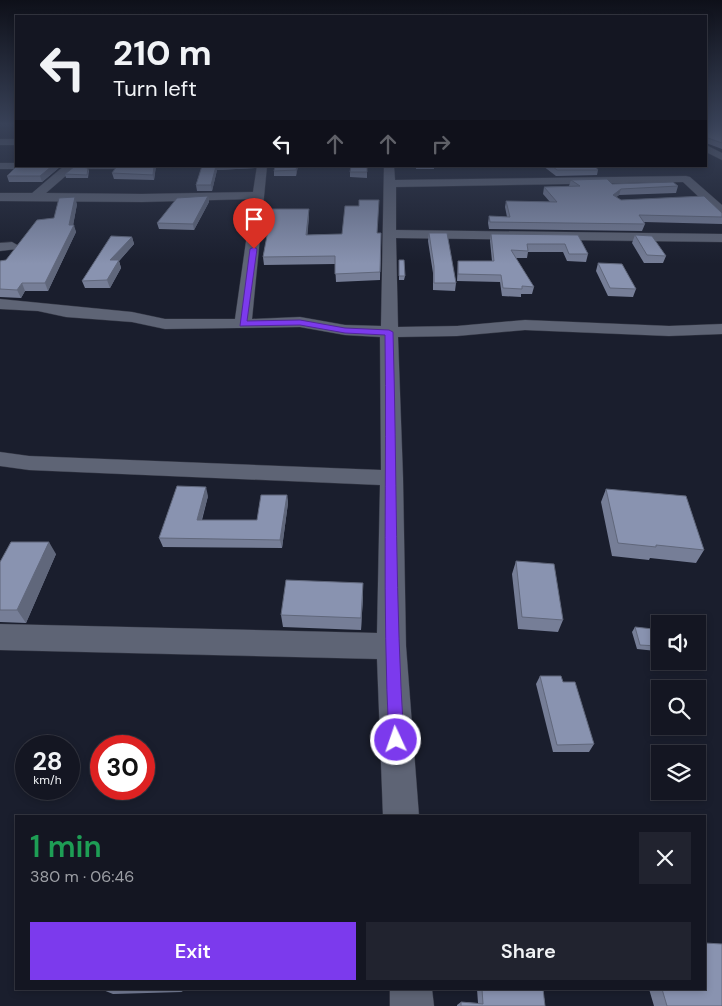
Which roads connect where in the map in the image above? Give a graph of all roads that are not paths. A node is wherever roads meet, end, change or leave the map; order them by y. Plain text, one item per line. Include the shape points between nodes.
1 (66, 170) edge
2 (261, 170) edge
3 (389, 170) edge
4 (662, 170) edge
5 (675, 178) junction
6 (390, 184) junction
7 (258, 194) junction
8 (35, 196) junction
9 (0, 197) edge
10 (707, 197) junction
11 (688, 198) edge
12 (722, 212) edge
13 (391, 234) junction
14 (722, 238) edge
15 (0, 304) edge
16 (243, 324) junction
17 (722, 330) edge
18 (389, 332) junction
19 (0, 459) edge
20 (392, 478) junction
21 (0, 637) edge
22 (391, 646) junction
23 (401, 815) edge
24 (411, 990) edge
25 (412, 1006) edge

1 - 8 street
2 - 7 street
3 - 6 street
4 - 5 street
5 - 6 street
5 - 10 street via 686,179
6 - 13 street
7 - 8 street via 142,198
7 - 16 street
8 - 9 street
10 - 11 street
10 - 12 street
13 - 14 street
13 - 18 street
15 - 16 street via 132,317 165,324
16 - 18 street via 300,322 345,330
17 - 18 street via 525,325
18 - 20 street
19 - 20 street via 29,463
20 - 22 street
21 - 22 street
22 - 23 street
24 - 25 street

